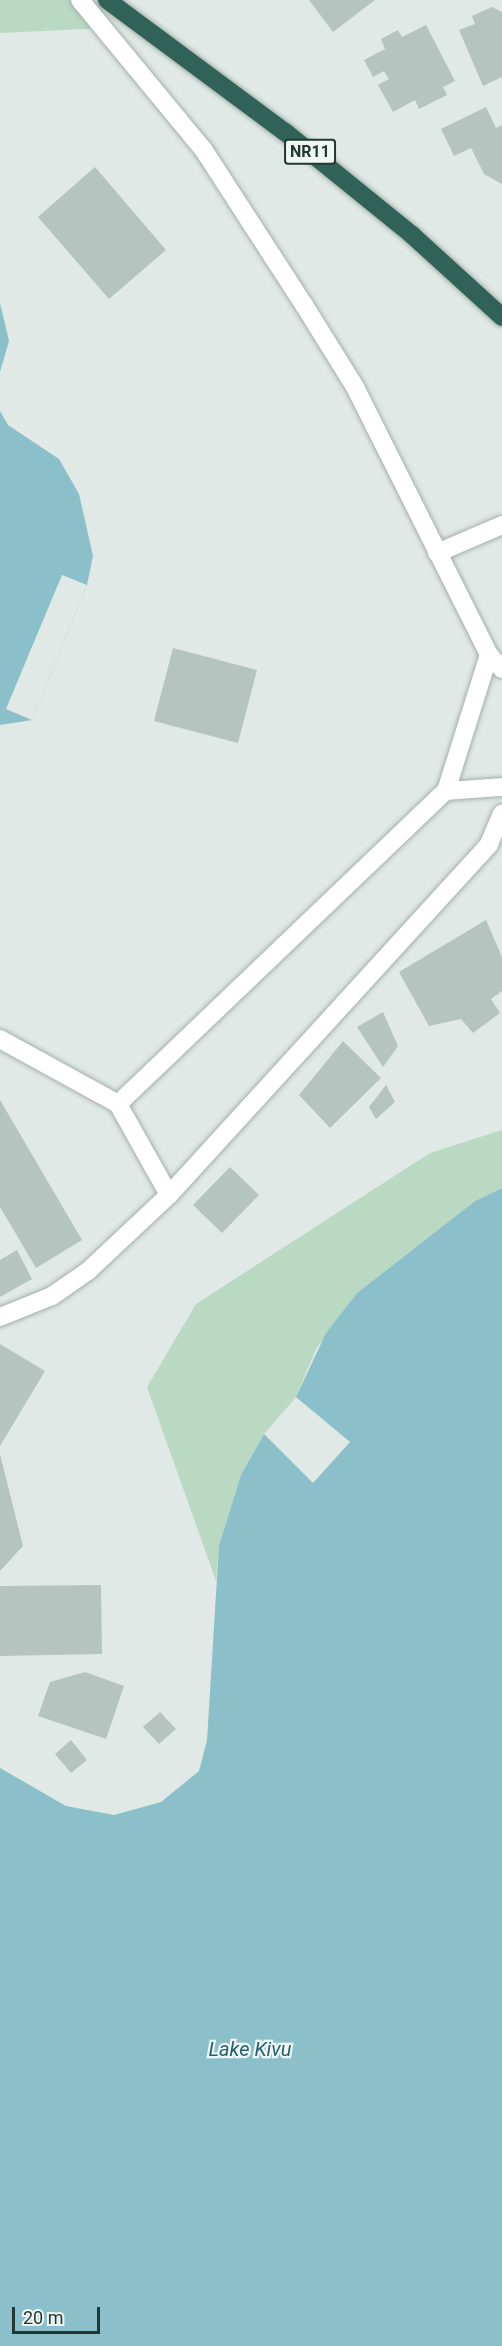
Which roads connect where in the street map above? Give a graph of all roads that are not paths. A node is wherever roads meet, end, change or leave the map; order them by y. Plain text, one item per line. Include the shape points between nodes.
1 (80, 0) edge
2 (107, 0) edge
3 (502, 317) edge
4 (502, 525) edge
5 (437, 553) junction
6 (489, 655) junction
7 (502, 669) edge
8 (502, 787) edge
9 (446, 791) junction
10 (502, 814) edge
11 (496, 842) edge
12 (0, 1039) edge
13 (118, 1104) junction
14 (169, 1195) junction
15 (0, 1317) edge

1 - 5 street via 203,149 304,305 355,387
2 - 3 highway, NR11 via 303,147
4 - 5 street
5 - 6 street
6 - 7 street
6 - 9 street
8 - 9 street
9 - 13 street
10 - 11 street
11 - 14 street
12 - 13 street
13 - 14 street
14 - 15 street via 88,1271 52,1296

